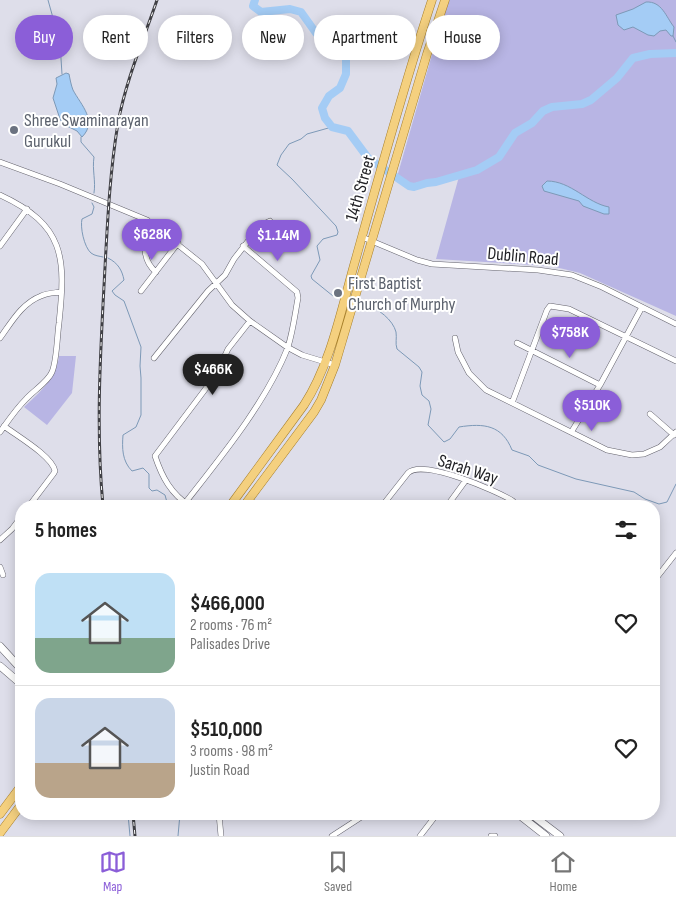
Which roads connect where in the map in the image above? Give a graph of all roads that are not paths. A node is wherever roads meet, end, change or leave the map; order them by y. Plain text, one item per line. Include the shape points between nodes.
1 (432, 0) edge
2 (445, 0) edge
3 (0, 162) edge
4 (0, 195) edge
5 (27, 209) junction
6 (147, 220) junction
7 (270, 221) dead end
8 (362, 237) junction
9 (372, 242) junction
10 (178, 243) junction
11 (0, 246) edge
12 (243, 246) junction
13 (156, 272) junction
14 (216, 284) junction
15 (141, 291) dead end
16 (61, 292) junction
17 (642, 307) junction
18 (250, 321) junction
19 (676, 324) edge
20 (627, 337) junction
21 (0, 338) edge
22 (455, 338) dead end
23 (517, 343) dead end
24 (287, 347) junction
25 (532, 351) junction
26 (154, 358) dead end
27 (676, 361) edge
28 (324, 362) junction
29 (336, 365) junction
30 (600, 385) junction
31 (512, 403) junction
32 (650, 414) dead end
33 (4, 426) junction
34 (572, 431) junction
35 (0, 432) edge
36 (675, 434) edge
37 (466, 480) junction
38 (33, 500) edge
39 (183, 500) edge
40 (186, 500) edge
41 (234, 500) edge
42 (248, 500) edge
43 (387, 500) edge
44 (452, 500) edge
45 (509, 500) edge
46 (15, 525) edge
47 (0, 540) edge
48 (676, 553) edge
49 (0, 567) edge
50 (660, 573) edge
51 (3, 575) dead end
52 (0, 646) edge
53 (15, 662) edge
54 (0, 666) edge
55 (15, 679) edge
56 (15, 794) edge
57 (6, 806) junction
58 (15, 811) edge
59 (15, 813) edge
60 (0, 814) edge
61 (220, 820) edge
62 (357, 820) edge
63 (432, 820) edge
64 (526, 820) edge
65 (539, 820) edge
66 (0, 833) edge
67 (221, 836) edge
68 (332, 836) edge
69 (420, 836) edge
70 (491, 836) edge
71 (496, 836) edge
72 (546, 836) edge
73 (560, 836) edge

1 - 8 main road, 14th Street
2 - 9 main road, 14th Street
3 - 6 street
4 - 5 street
5 - 11 street
5 - 16 street via 51,232 60,257
6 - 10 street
6 - 13 street via 144,249 150,267
7 - 12 street via 260,226
8 - 9 street, Dublin Road
8 - 28 main road, 14th Street
9 - 17 street, Dublin Road via 432,264 566,273
9 - 29 main road, 14th Street
10 - 13 street
10 - 14 street via 202,264
12 - 14 street
12 - 24 street via 297,292
13 - 15 street
14 - 18 street
14 - 26 street
16 - 21 street via 32,300
16 - 33 street via 52,372
17 - 19 street, Dublin Road
17 - 20 street
18 - 24 street
18 - 39 street via 228,349 216,375 155,456 160,472
20 - 25 street via 569,309 553,306 549,307
20 - 27 street
20 - 30 street
22 - 31 street via 458,352 476,381
23 - 25 street
24 - 28 street
24 - 40 street via 263,396
25 - 30 street
25 - 31 street
28 - 29 street
28 - 41 main road, 14th Street via 308,400
29 - 42 main road, 14th Street via 314,412
30 - 34 street
31 - 34 street
32 - 36 street
33 - 35 street
33 - 38 street via 54,467 55,471
34 - 36 street via 607,450 632,455 660,447
37 - 43 street, Sarah Way via 436,471 412,469
37 - 44 street
37 - 45 street, Sarah Way via 500,493
46 - 47 street
48 - 50 street
49 - 51 street
52 - 53 main road
54 - 55 main road
56 - 57 main road
57 - 58 main road
57 - 60 main road
59 - 66 main road
61 - 67 street
62 - 68 street
63 - 69 street
64 - 72 main road
65 - 73 main road
70 - 71 street

